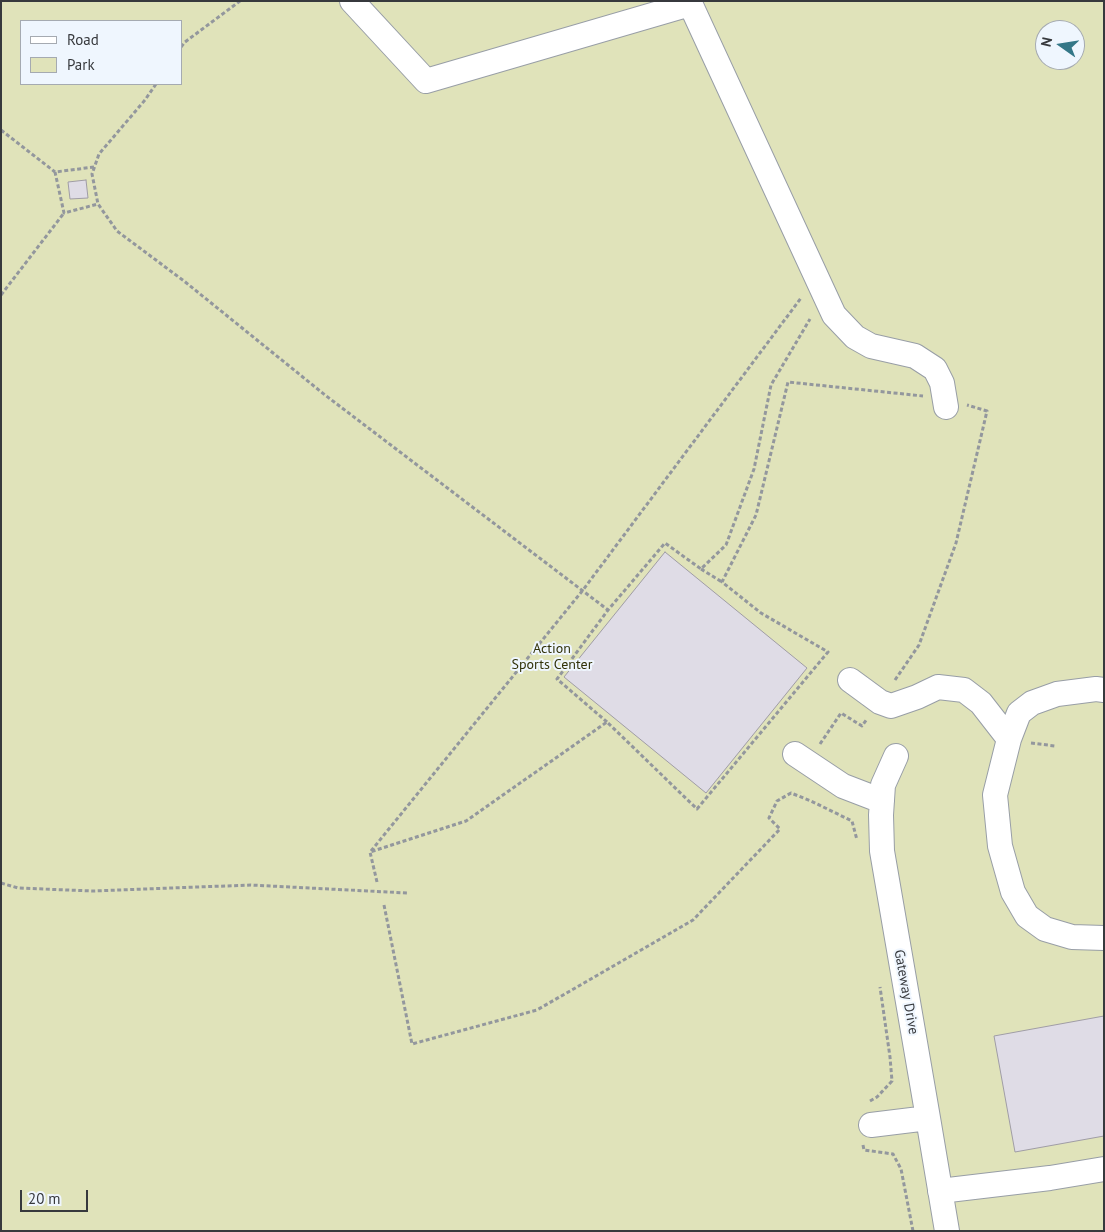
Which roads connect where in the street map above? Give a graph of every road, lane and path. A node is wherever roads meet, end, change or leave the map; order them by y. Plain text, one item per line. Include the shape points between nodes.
1 (240, 1) edge
2 (352, 1) edge
3 (689, 3) edge
4 (182, 46) edge
5 (155, 85) edge
6 (1, 130) edge
7 (95, 166) junction
8 (55, 172) junction
9 (98, 204) junction
10 (64, 213) junction
11 (1, 294) edge
12 (802, 297) dead end
13 (812, 315) dead end
14 (947, 402) junction
15 (700, 569) junction
16 (722, 582) junction
17 (582, 590) junction
18 (608, 610) junction
19 (850, 680) dead end
20 (1104, 690) edge
21 (880, 702) junction
22 (607, 722) junction
23 (1009, 738) junction
24 (820, 745) dead end
25 (795, 754) dead end
26 (896, 756) dead end
27 (882, 801) junction
28 (858, 844) dead end
29 (370, 852) junction
30 (377, 882) dead end
31 (1, 883) edge
32 (407, 893) dead end
33 (384, 905) dead end
34 (1104, 938) edge
35 (879, 979) dead end
36 (928, 1118) junction
37 (867, 1123) junction
38 (1104, 1169) edge
39 (940, 1191) junction
40 (913, 1231) edge
41 (947, 1231) edge

1 - 4 path
2 - 3 street via 426,81
3 - 14 street via 834,315 855,336 871,346 915,356 935,369
5 - 7 path via 99,154
6 - 8 path
7 - 8 path
7 - 9 path via 92,174
8 - 10 path
9 - 10 path
9 - 17 path via 117,231
10 - 11 path
12 - 17 path
13 - 15 path via 772,385 754,469 726,545
14 - 16 path via 788,382 756,514
14 - 21 path via 986,411 956,543 920,645
15 - 16 path
15 - 18 path via 665,543
16 - 22 path via 761,613 828,652 697,809
17 - 18 path
17 - 29 path
18 - 22 path via 557,679
19 - 21 street
20 - 23 street via 1057,694 1032,704 1019,713
21 - 23 street via 891,706 938,687 964,690 981,703
21 - 24 path via 862,726 841,713
22 - 29 path via 466,821
23 - 34 street via 996,796 1000,846 1013,892 1026,916 1045,929 1072,937
25 - 27 street via 843,786
26 - 27 street, Gateway Drive via 883,785
27 - 36 street, Gateway Drive via 882,851
28 - 33 path via 852,821 791,793 777,801 770,818 780,830 693,920 537,1010 412,1044
29 - 30 path
31 - 32 path via 18,888 92,891 251,884
35 - 37 path via 892,1081 877,1097
36 - 37 street
36 - 39 street, Gateway Drive
37 - 40 path via 864,1150 893,1154 901,1170
38 - 39 street
39 - 41 street, Gateway Drive

